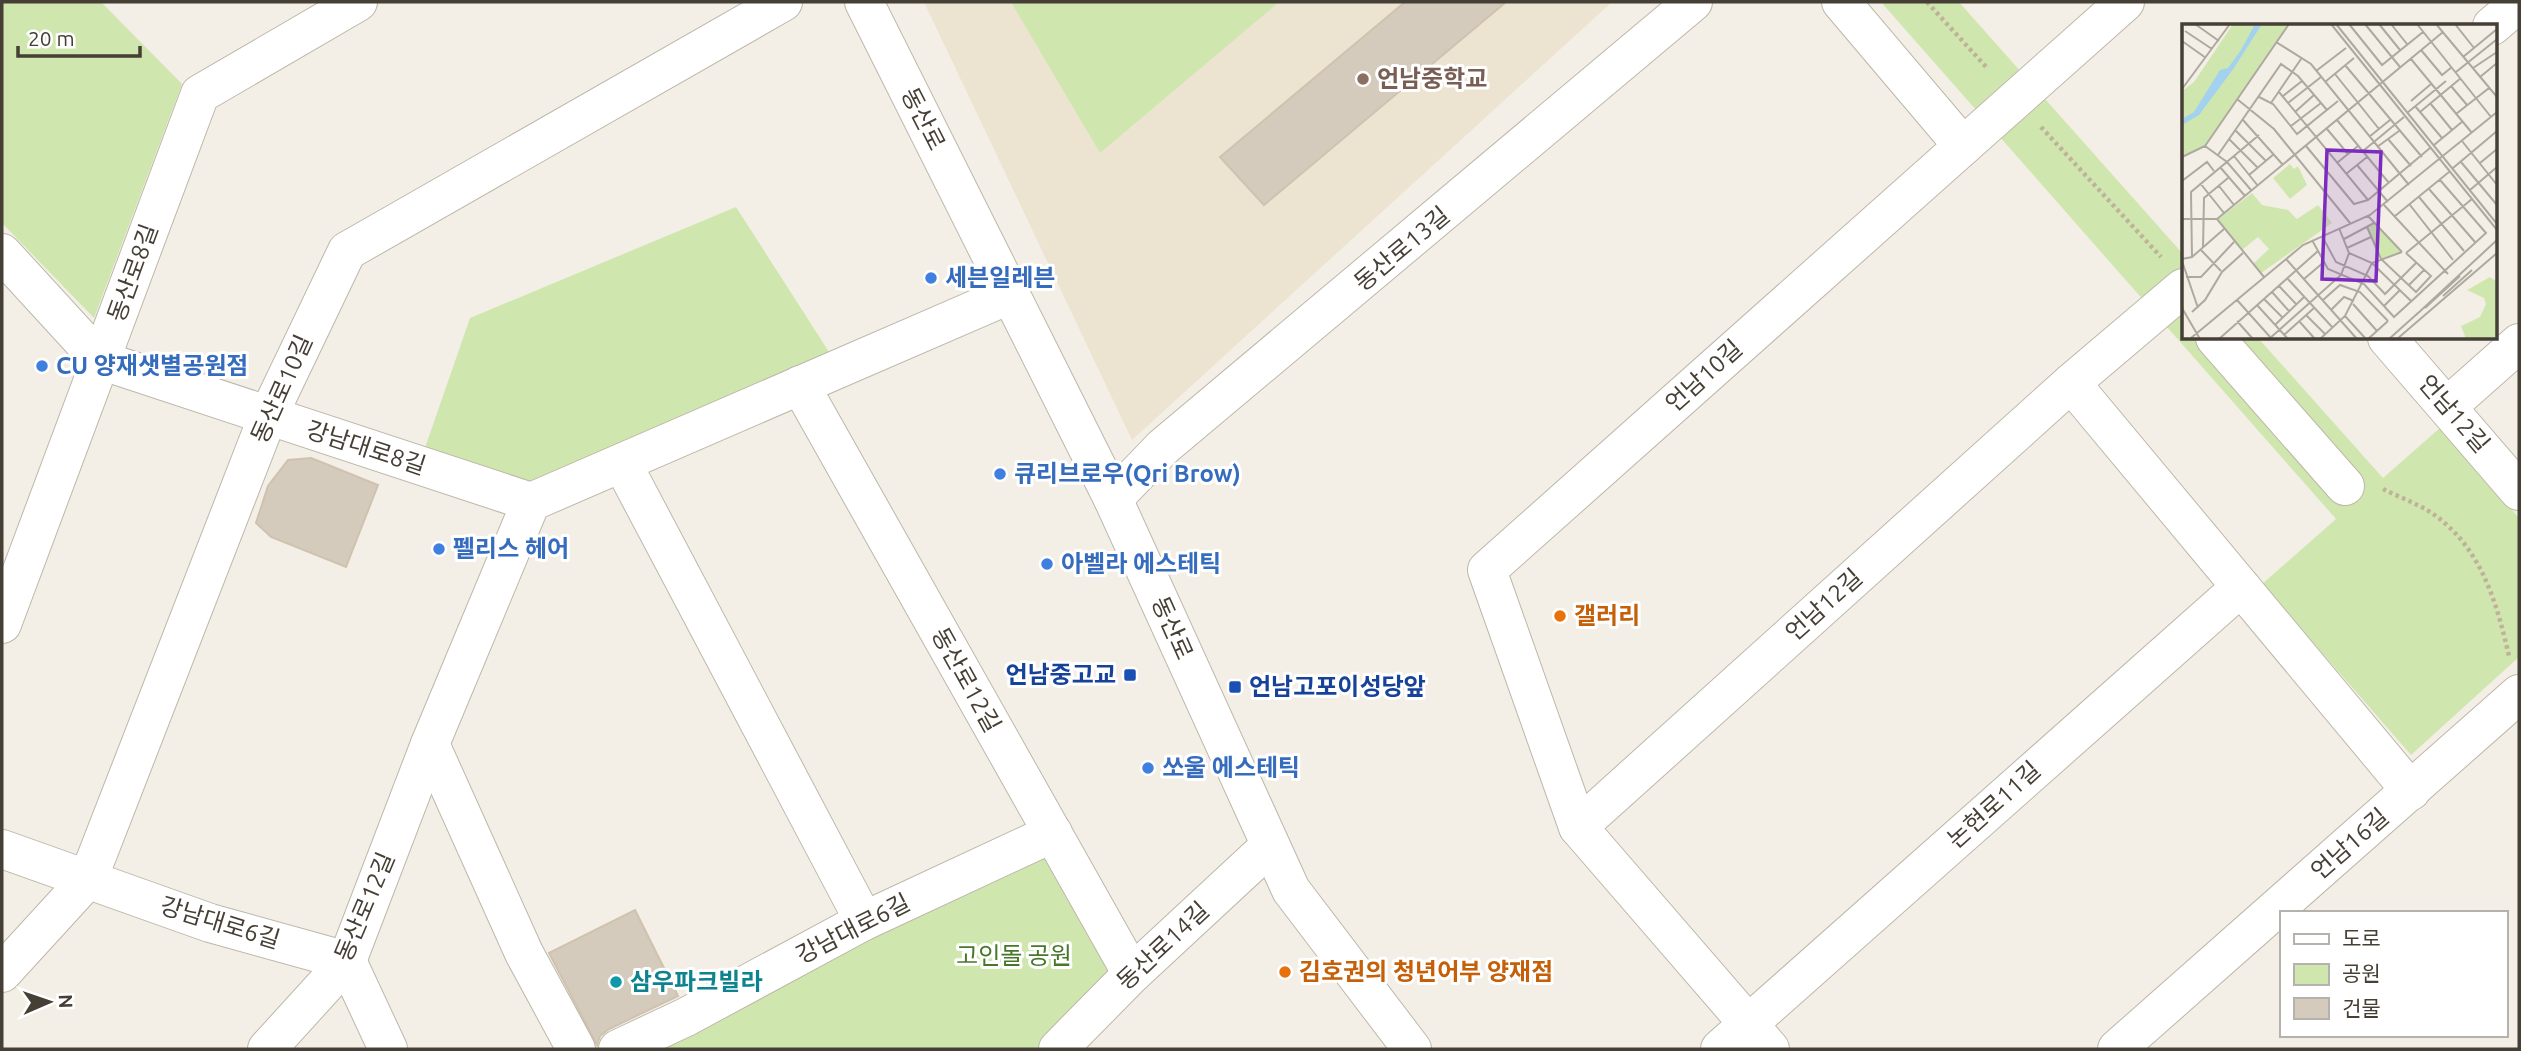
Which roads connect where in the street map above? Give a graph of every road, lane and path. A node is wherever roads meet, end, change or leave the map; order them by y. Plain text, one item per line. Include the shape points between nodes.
1 (783, 2) edge
2 (864, 2) edge
3 (1693, 2) edge
4 (1841, 2) edge
5 (1927, 2) edge
6 (2519, 3) edge
7 (340, 6) edge
8 (2105, 8) edge
9 (2494, 24) edge
10 (2014, 99) junction
11 (1962, 146) junction
12 (2, 253) edge
13 (2177, 286) edge
14 (1011, 294) junction
15 (2217, 340) edge
16 (2389, 340) edge
17 (2519, 342) edge
18 (100, 360) junction
19 (2071, 383) junction
20 (800, 385) junction
21 (2448, 406) junction
22 (268, 416) junction
23 (622, 463) junction
24 (2358, 485) joint
25 (2519, 491) edge
26 (1113, 499) junction
27 (531, 502) junction
28 (2241, 587) junction
29 (2, 624) edge
30 (2519, 695) edge
31 (429, 744) junction
32 (2411, 791) junction
33 (1578, 827) junction
34 (1053, 833) junction
35 (1270, 846) junction
36 (2, 849) edge
37 (88, 879) junction
38 (864, 921) junction
39 (346, 961) junction
40 (2, 973) edge
41 (1132, 974) junction
42 (1759, 1036) edge
43 (267, 1049) edge
44 (388, 1049) edge
45 (576, 1049) edge
46 (618, 1049) edge
47 (1058, 1049) edge
48 (1412, 1049) edge
49 (1720, 1049) edge
50 (2117, 1049) edge

1 - 22 street, 동산로10길 via 347,251
2 - 14 street, 동산로
3 - 26 street, 동산로13길 via 1163,447
4 - 11 street
5 - 10 path
6 - 9 street
7 - 18 street, 동산로8길 via 200,94
8 - 10 street, 언남10길
10 - 11 street, 언남10길
10 - 13 path
11 - 33 street, 언남10길 via 1487,570
12 - 18 street, 강남대로8길
13 - 19 street, 언남12길
14 - 20 street
14 - 26 street, 동산로
15 - 24 street
16 - 21 street, 언남12길
17 - 21 street
18 - 22 street, 강남대로8길
18 - 29 street, 동산로8길
19 - 28 street
19 - 33 street, 언남12길
20 - 23 street
20 - 34 street, 동산로12길
21 - 25 street, 언남12길
22 - 27 street, 강남대로8길
22 - 37 street, 동산로10길
23 - 27 street
23 - 38 street
24 - 30 path via 2428,511 2472,550 2496,603
26 - 35 street, 동산로
27 - 31 street, 동산로12길
28 - 32 street
28 - 42 street, 논현로11길
30 - 32 street, 언남16길
31 - 39 street, 동산로12길
31 - 45 street via 524,953
32 - 50 street, 언남16길
33 - 42 street
34 - 38 street, 강남대로6길
34 - 41 street, 동산로12길
35 - 41 street, 동산로14길
35 - 48 street, 동산로 via 1291,890
36 - 37 street, 강남대로6길
37 - 39 street, 강남대로6길 via 211,923
37 - 40 street, 동산로10길
38 - 46 street, 강남대로6길
39 - 43 street, 동산로12길
39 - 44 street
41 - 47 street, 동산로14길
42 - 49 street, 논현로11길

